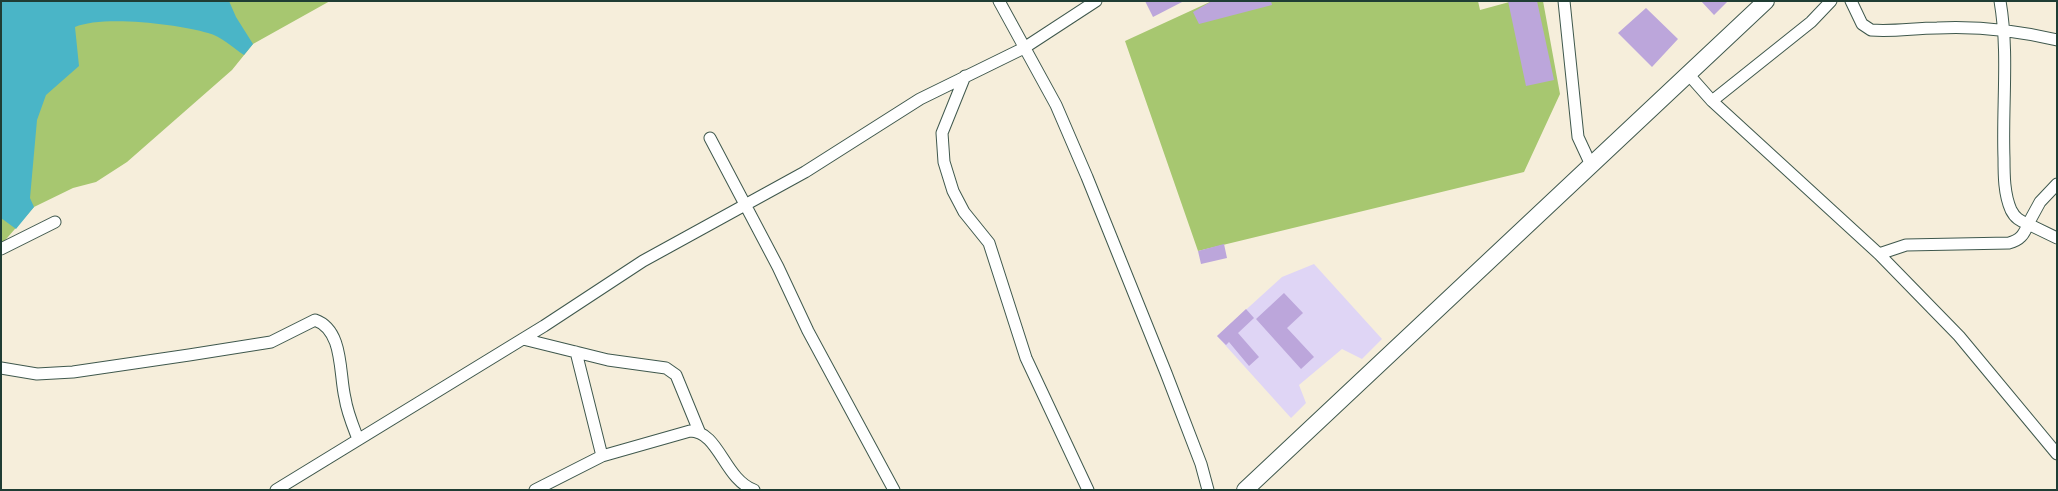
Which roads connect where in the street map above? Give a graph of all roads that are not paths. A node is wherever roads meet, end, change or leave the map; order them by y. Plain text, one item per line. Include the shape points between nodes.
1 (999, 1) edge
2 (1096, 1) edge
3 (1564, 1) edge
4 (1766, 1) edge
5 (1831, 1) edge
6 (1851, 1) edge
7 (2000, 1) edge
8 (2005, 32) junction
9 (2057, 40) edge
10 (1024, 48) junction
11 (1689, 75) junction
12 (965, 76) junction
13 (1712, 101) junction
14 (710, 138) dead end
15 (1591, 165) junction
16 (2057, 184) edge
17 (744, 206) junction
18 (55, 222) dead end
19 (2028, 224) junction
20 (2057, 238) edge
21 (1, 249) edge
22 (1879, 254) junction
23 (523, 339) junction
24 (576, 352) junction
25 (1, 368) edge
26 (699, 431) junction
27 (358, 439) junction
28 (2057, 454) edge
29 (602, 456) junction
30 (276, 490) edge
31 (535, 490) edge
32 (754, 490) edge
33 (894, 490) edge
34 (1088, 490) edge
35 (1208, 490) edge
36 (1245, 490) edge

1 - 10 street
2 - 10 street
3 - 15 street via 1578,137
4 - 11 main road
5 - 13 street via 1811,22
6 - 8 street via 1862,24 1871,30 1939,28
7 - 8 street
8 - 9 street
8 - 19 street via 2004,178 2011,210 2016,218
10 - 12 street
10 - 35 street via 1056,105 1087,177 1166,373
11 - 13 street
11 - 15 main road
12 - 17 street via 920,99
12 - 34 street via 942,133 944,162 964,212 989,243 1026,358
13 - 22 street
14 - 17 street
15 - 36 main road
16 - 19 street via 2040,202
17 - 23 street via 643,261
17 - 33 street
18 - 21 street
19 - 20 street
19 - 22 street via 2022,238 2008,243 1906,245
22 - 28 street via 1959,336
23 - 24 street
23 - 27 street
24 - 26 street via 666,368 676,375
24 - 29 street
25 - 27 street via 37,374 73,372 189,355 271,342 315,320 334,337 345,400
26 - 29 street via 690,430
26 - 32 street via 708,436 734,476
27 - 30 street
29 - 31 street

